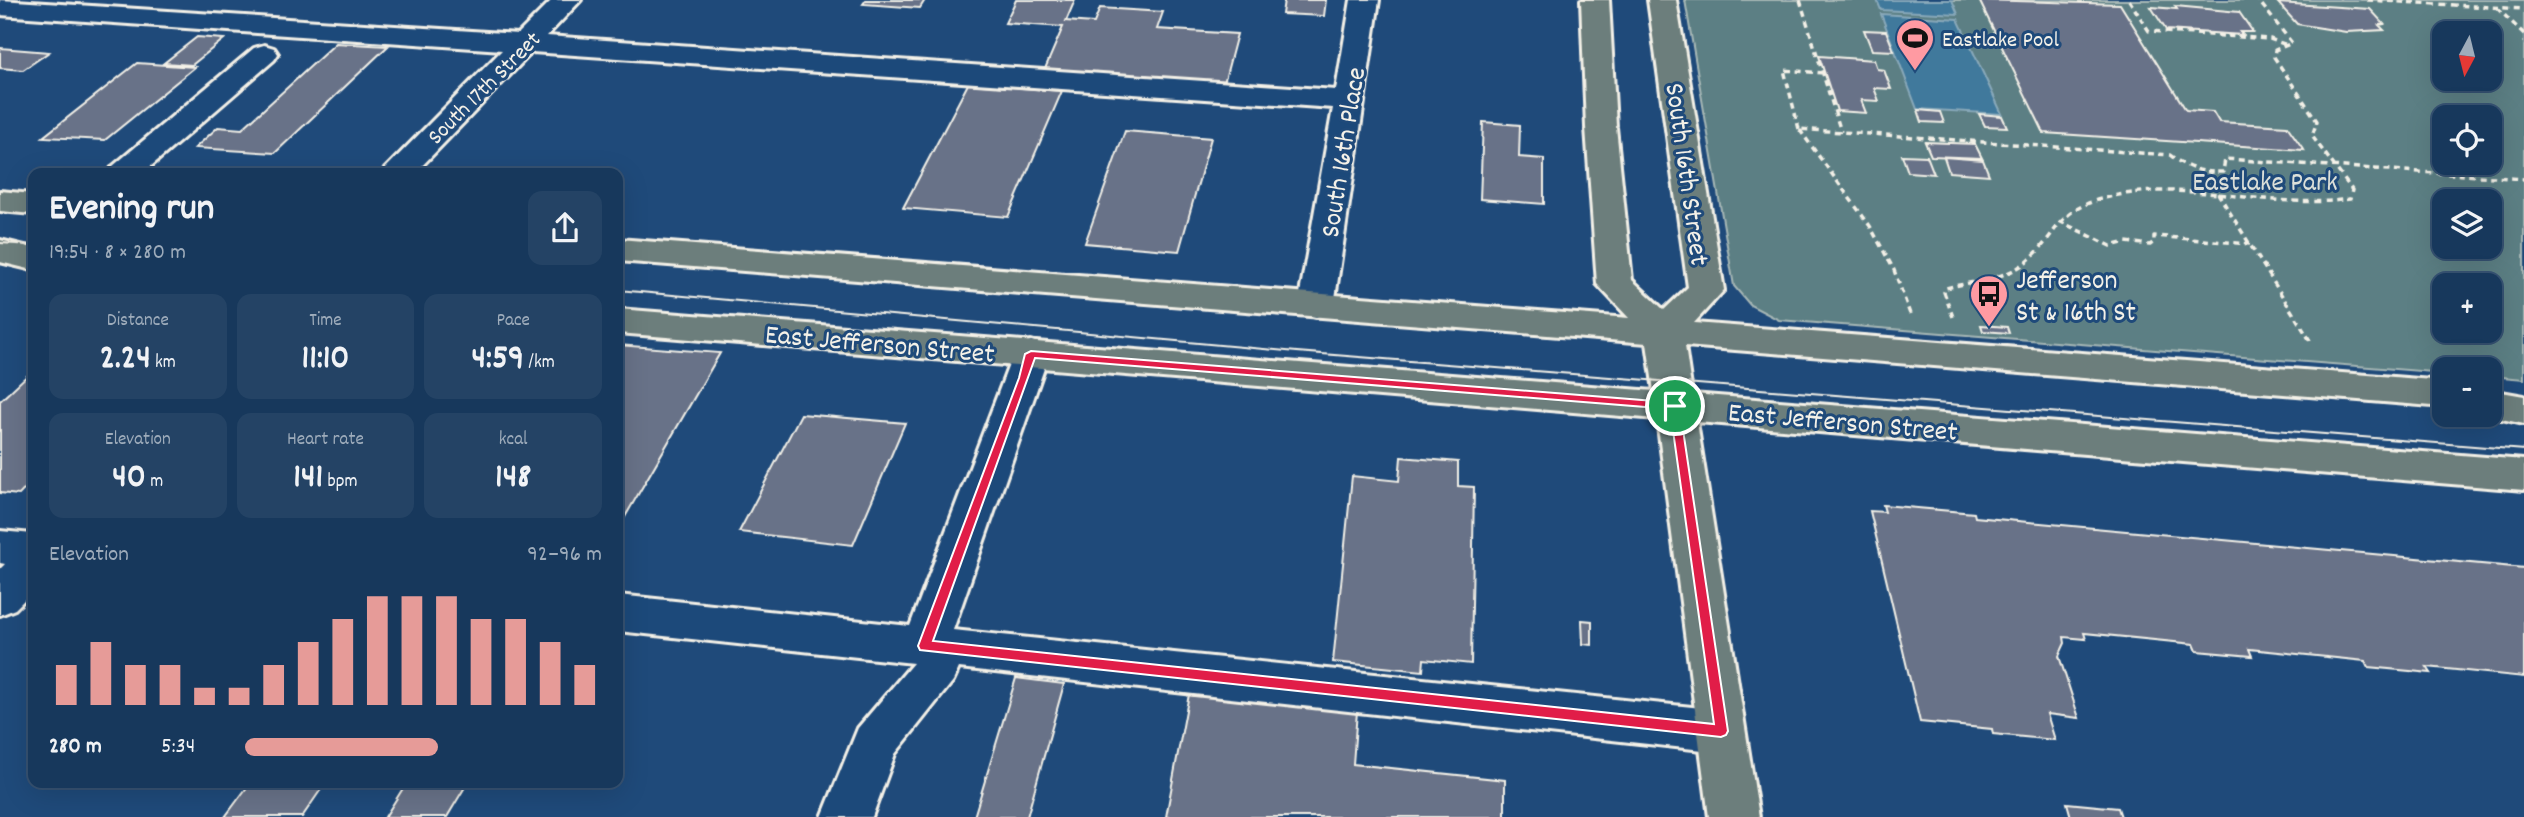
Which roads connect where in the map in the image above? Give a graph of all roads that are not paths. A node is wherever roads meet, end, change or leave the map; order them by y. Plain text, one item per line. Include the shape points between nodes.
1 (567, 0) edge
2 (1365, 0) edge
3 (1595, 0) edge
4 (1662, 0) edge
5 (0, 7) edge
6 (527, 43) junction
7 (264, 54) dead end
8 (1349, 100) junction
9 (130, 168) edge
10 (402, 168) edge
11 (0, 201) edge
12 (28, 204) edge
13 (623, 250) edge
14 (0, 251) edge
15 (28, 258) edge
16 (0, 266) edge
17 (28, 269) edge
18 (1316, 305) junction
19 (623, 321) edge
20 (1664, 331) junction
21 (1031, 354) junction
22 (2432, 393) edge
23 (2502, 398) edge
24 (2524, 400) edge
25 (2502, 405) edge
26 (1675, 406) junction
27 (2524, 410) edge
28 (2524, 475) edge
29 (0, 547) edge
30 (28, 550) edge
31 (28, 568) edge
32 (0, 597) edge
33 (623, 614) edge
34 (934, 647) junction
35 (1721, 731) junction
36 (847, 817) edge
37 (1734, 817) edge

1 - 6 street, South 17th Street
2 - 8 street, South 16th Place
3 - 20 main road via 1615,284
4 - 20 main road, South 16th Street via 1706,290
5 - 6 street
6 - 8 street
6 - 10 street, South 17th Street
7 - 9 street
8 - 18 street, South 16th Place
11 - 12 main road
13 - 18 main road
14 - 15 main road
16 - 17 main road
18 - 20 main road
19 - 21 main road, East Jefferson Street
20 - 22 main road
20 - 26 main road
21 - 26 main road, East Jefferson Street
21 - 34 street
23 - 24 main road
25 - 27 main road
26 - 28 main road, East Jefferson Street
26 - 35 main road
29 - 30 street
31 - 32 street
33 - 34 street
34 - 35 street
34 - 36 street via 937,667 875,743
35 - 37 main road

